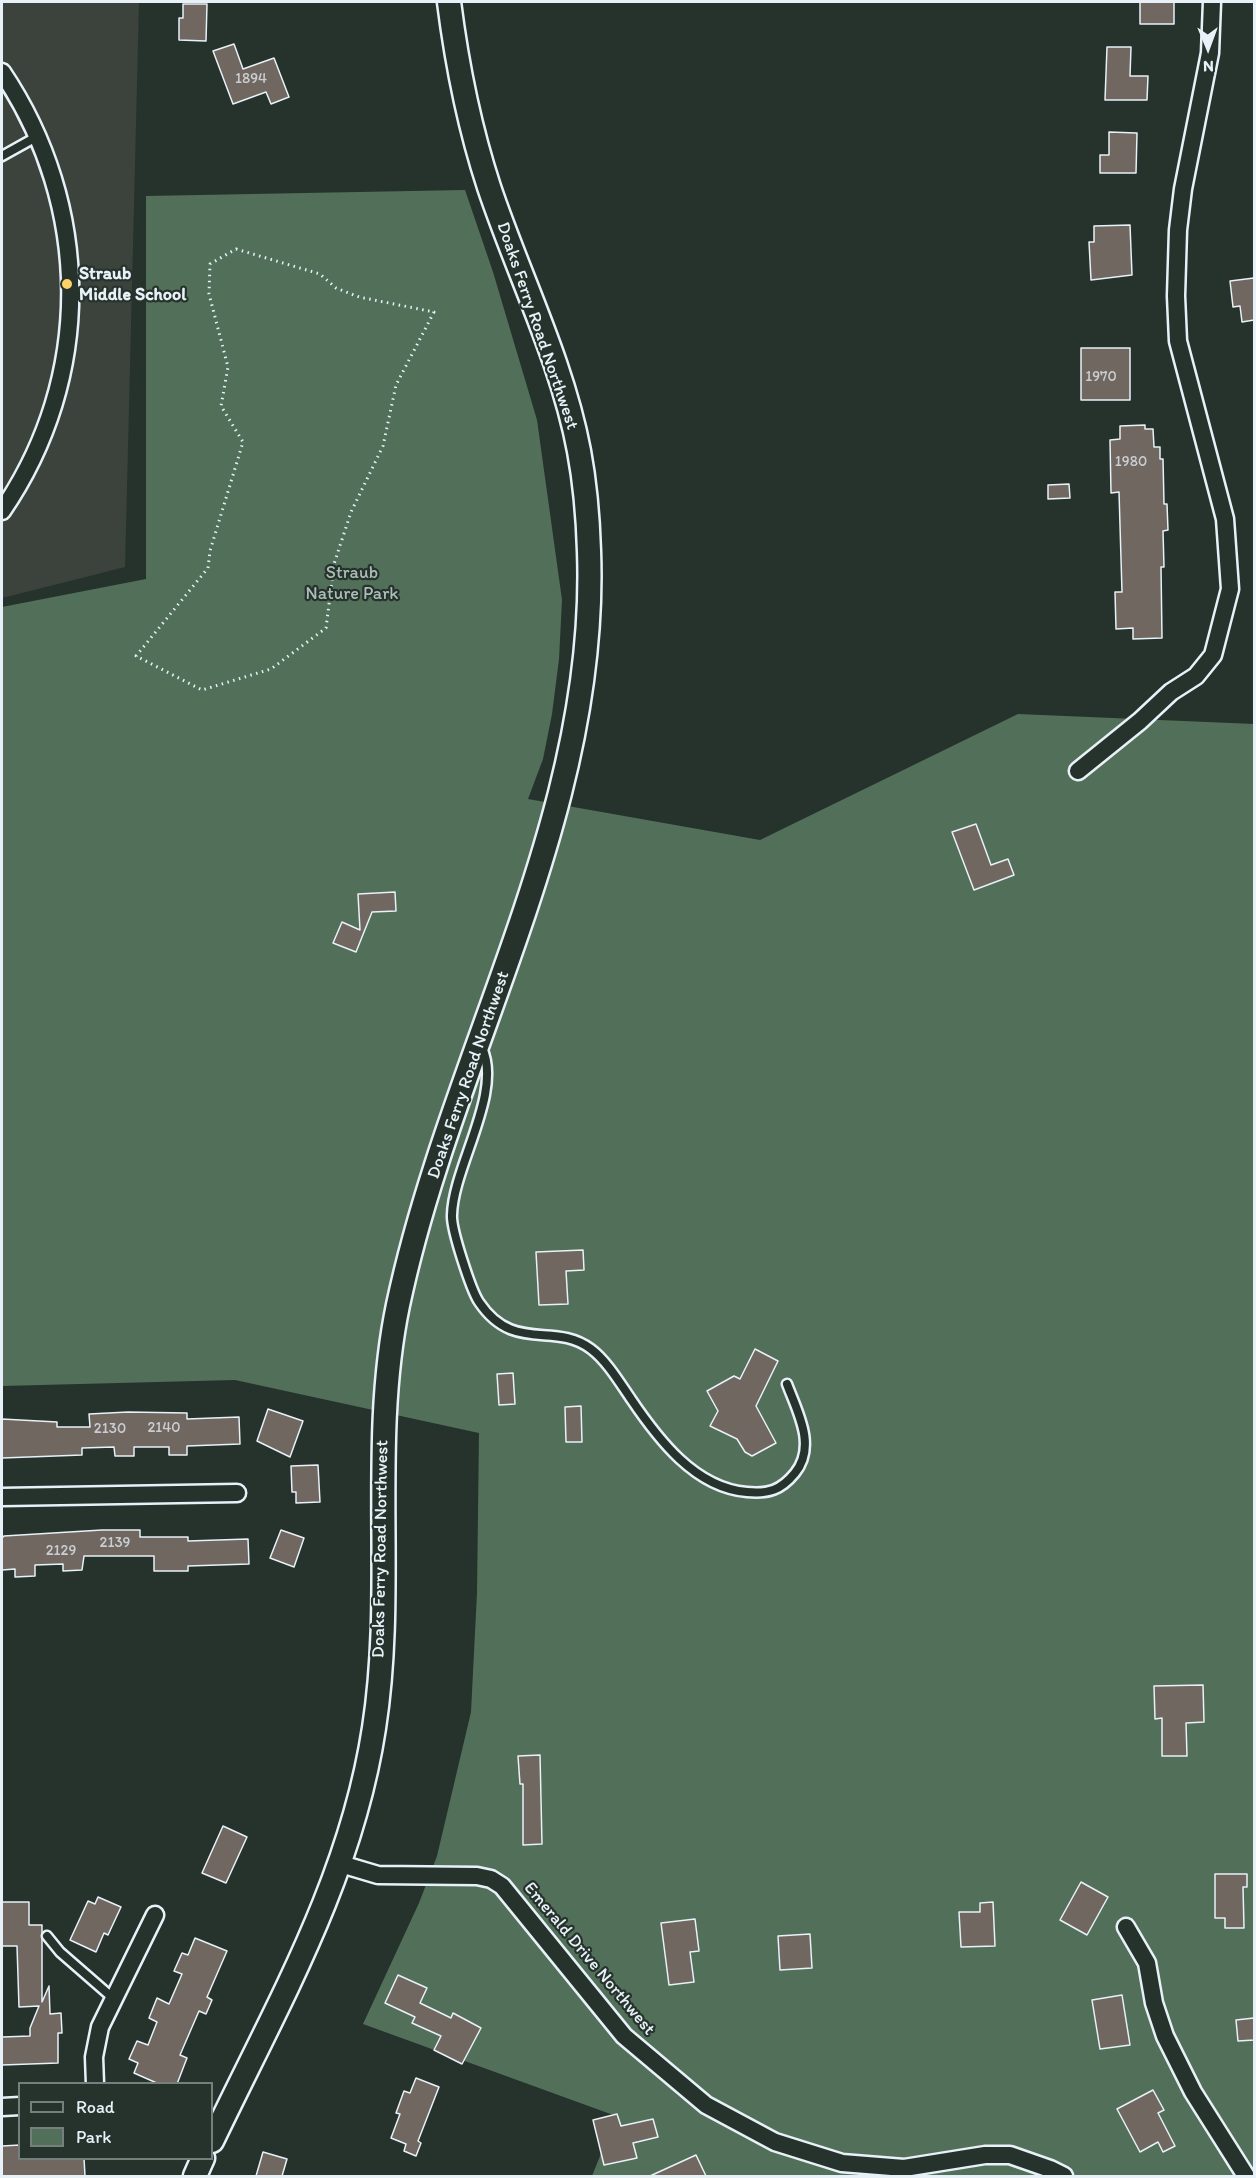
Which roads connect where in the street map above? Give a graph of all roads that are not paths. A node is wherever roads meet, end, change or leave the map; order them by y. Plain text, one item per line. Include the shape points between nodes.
1 (449, 2) edge
2 (1212, 2) edge
3 (2, 72) edge
4 (38, 135) junction
5 (2, 156) edge
6 (2, 511) edge
7 (1078, 771) dead end
8 (479, 1043) junction
9 (787, 1384) dead end
10 (237, 1493) dead end
11 (2, 1497) edge
12 (341, 1864) junction
13 (155, 1915) dead end
14 (1126, 1927) dead end
15 (46, 1936) dead end
16 (114, 1999) junction
17 (95, 2082) edge
18 (18, 2106) edge
19 (2, 2107) edge
20 (213, 2138) edge
21 (202, 2160) edge
22 (195, 2176) edge
23 (1064, 2176) edge
24 (1246, 2176) edge

1 - 8 main road, Doaks Ferry Road Northwest via 468,116 489,188 570,414 580,461 590,555 587,623 570,760 532,893
2 - 7 street via 1210,53 1180,210 1176,296 1178,341 1225,519 1230,589 1213,655 1196,676 1171,692
3 - 4 street
4 - 5 lane
4 - 6 street via 55,181 63,223 70,270 70,316 63,369 44,436
8 - 9 lane via 487,1059 482,1110 452,1216 477,1299 489,1316 506,1329 570,1340 593,1350 678,1458 711,1482 739,1492 772,1492 798,1469 806,1433
8 - 12 main road, Doaks Ferry Road Northwest via 417,1230 387,1366 382,1606 375,1722 360,1801
10 - 11 street
12 - 20 main road, Doaks Ferry Road Northwest via 307,1946
12 - 23 street, Emerald Drive Northwest via 378,1875 477,1876 502,1886 624,2036 706,2104 775,2142 842,2163 904,2168 985,2155 1010,2155
13 - 16 street
14 - 24 street via 1147,1963 1165,2036 1193,2092
15 - 16 lane
16 - 17 street via 95,2044
18 - 19 street
21 - 22 main road, Doaks Ferry Road Northwest

